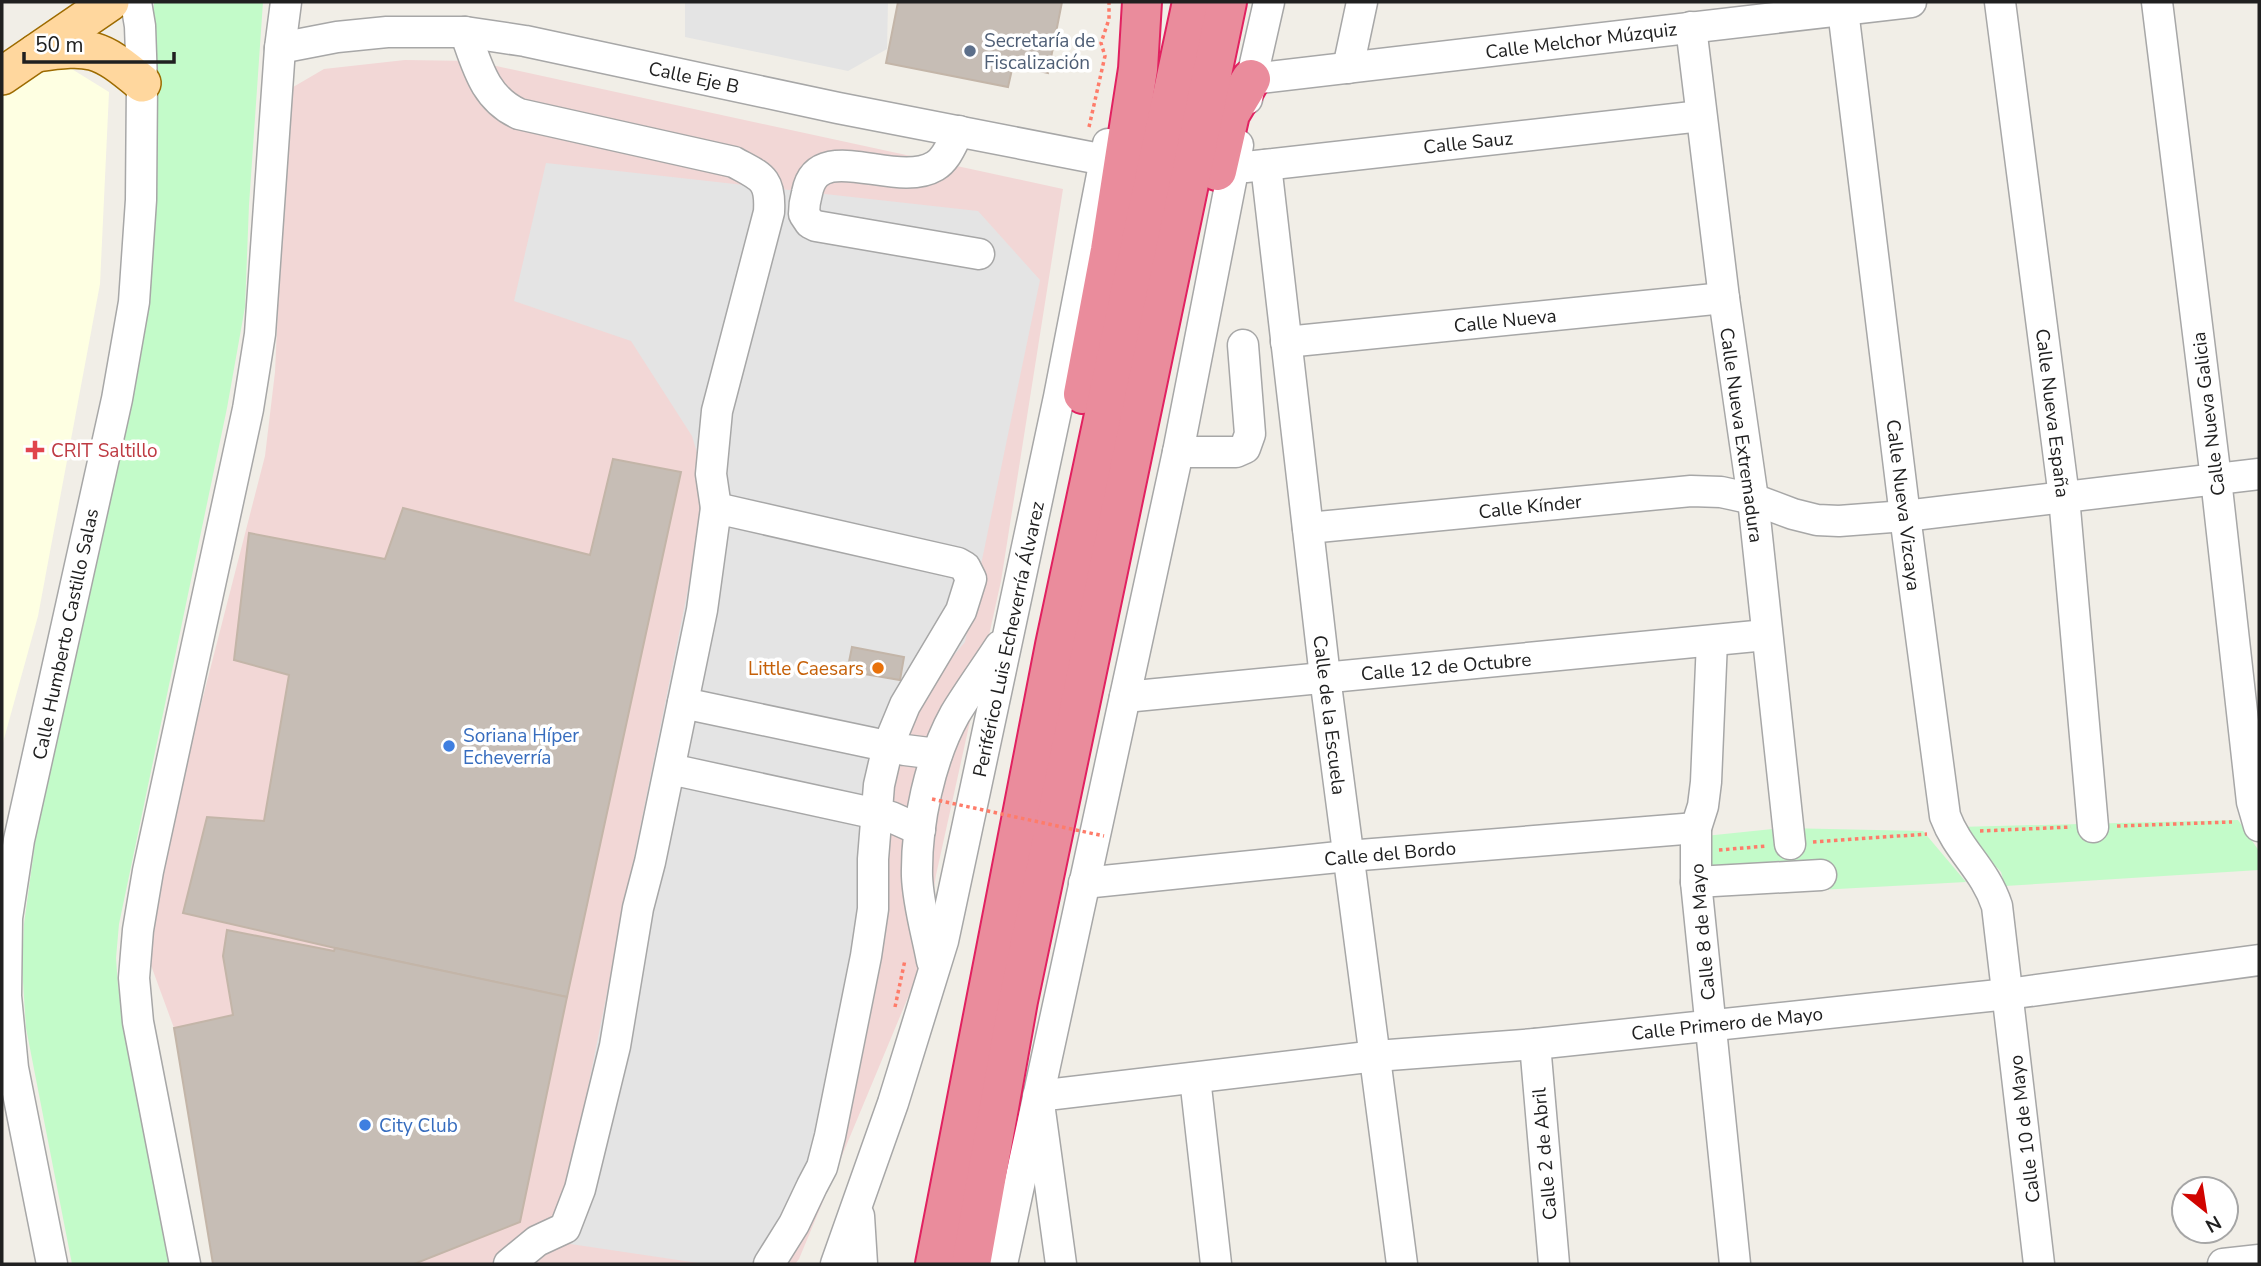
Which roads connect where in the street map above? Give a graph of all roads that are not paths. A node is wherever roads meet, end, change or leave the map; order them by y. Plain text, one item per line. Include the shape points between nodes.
1 (110, 2) edge
2 (136, 2) edge
3 (286, 2) edge
4 (1128, 2) edge
5 (1142, 2) edge
6 (1192, 2) edge
7 (1227, 2) edge
8 (1269, 2) edge
9 (1362, 2) edge
10 (1911, 2) edge
11 (2000, 2) edge
12 (2157, 2) edge
13 (1843, 6) edge
14 (1691, 27) junction
15 (465, 32) junction
16 (280, 48) junction
17 (32, 54) junction
18 (1348, 68) junction
19 (2, 76) edge
20 (1251, 79) junction
21 (142, 83) junction
22 (1701, 116) junction
23 (959, 131) junction
24 (1105, 160) junction
25 (1266, 165) junction
26 (1234, 168) junction
27 (979, 254) dead end
28 (1724, 298) junction
29 (1286, 342) junction
30 (1243, 345) dead end
31 (1118, 443) junction
32 (1178, 452) junction
33 (2259, 474) edge
34 (2216, 480) junction
35 (2064, 497) junction
36 (1753, 499) junction
37 (1087, 500) junction
38 (716, 508) junction
39 (1905, 516) junction
40 (1308, 528) junction
41 (1101, 612) junction
42 (1009, 631) junction
43 (1766, 635) junction
44 (1712, 641) junction
45 (1325, 677) junction
46 (1125, 697) junction
47 (682, 704) junction
48 (888, 746) junction
49 (937, 754) junction
50 (670, 769) junction
51 (876, 814) junction
52 (2259, 826) edge
53 (2093, 827) dead end
54 (1696, 828) junction
55 (920, 830) junction
56 (1790, 844) dead end
57 (1348, 856) junction
58 (1821, 875) dead end
59 (1696, 882) junction
60 (1084, 883) junction
61 (2259, 960) edge
62 (934, 973) junction
63 (2008, 994) junction
64 (1003, 999) junction
65 (1710, 1025) junction
66 (1535, 1044) junction
67 (1376, 1056) junction
68 (1195, 1078) junction
69 (1038, 1096) junction
70 (858, 1202) junction
71 (994, 1260) edge
72 (2259, 1260) edge
73 (52, 1264) edge
74 (185, 1264) edge
75 (509, 1264) edge
76 (769, 1264) edge
77 (836, 1264) edge
78 (862, 1264) edge
79 (935, 1264) edge
80 (1062, 1264) edge
81 (1216, 1264) edge
82 (1402, 1264) edge
83 (1554, 1264) edge
84 (1735, 1264) edge
85 (2039, 1264) edge
86 (2226, 1264) edge

1 - 17 main road
2 - 21 street, Calle Humberto Castillo Salas
3 - 16 street
4 - 24 street, Periférico Luis Echeverría Álvarez
5 - 37 highway via 1138,69 1110,250 1074,440 1074,476
6 - 31 highway
7 - 31 highway
8 - 20 street
9 - 18 street
10 - 13 street, Calle Melchor Múzquiz
11 - 35 street, Calle Nueva España
12 - 34 street, Calle Nueva Galicia
13 - 14 street, Calle Melchor Múzquiz
13 - 39 street, Calle Nueva Vizcaya
14 - 18 street, Calle Melchor Múzquiz
14 - 22 street, Calle Nueva Extremadura
15 - 16 street, Calle Eje B via 387,32
15 - 23 street, Calle Eje B
15 - 38 street via 482,77 504,107 734,162 763,180 770,193 715,422 711,474
16 - 74 street via 260,334 248,409 148,871 134,978 138,1022
17 - 19 main road
17 - 21 main road via 75,48 93,51 117,62
18 - 20 street, Calle Melchor Múzquiz
20 - 26 street
20 - 41 highway via 1226,128 1132,569 1123,590
21 - 73 street, Calle Humberto Castillo Salas via 134,302 117,399 19,840 7,918 6,996 13,1068
22 - 25 street, Calle Sauz
22 - 28 street, Calle Nueva Extremadura
23 - 24 street, Calle Eje B
23 - 27 street via 944,159 917,173 823,168 808,184 804,214 816,226
24 - 42 street, Periférico Luis Echeverría Álvarez
25 - 26 street, Calle Sauz
25 - 29 street, Calle de la Escuela
26 - 32 street
28 - 29 street, Calle Nueva
28 - 36 street, Calle Nueva Extremadura
29 - 40 street, Calle de la Escuela
30 - 32 street via 1250,434 1245,448
31 - 37 highway
31 - 41 highway
32 - 46 street
33 - 34 street, Calle Kínder
34 - 35 street, Calle Kínder
34 - 52 street, Calle Nueva Galicia via 2252,802
35 - 39 street, Calle Kínder
35 - 53 street, Calle Nueva España
36 - 39 street, Calle Kínder via 1817,520
36 - 40 street, Calle Kínder via 1691,491
36 - 43 street, Calle Nueva Extremadura
37 - 64 highway via 1055,645
38 - 47 street via 702,610
38 - 48 street via 965,567 971,579 961,611 905,705
39 - 63 street, Calle Nueva Vizcaya via 1945,816 1951,832 1984,876 1997,906
40 - 45 street, Calle de la Escuela
41 - 64 highway
42 - 49 street via 956,714
42 - 62 street, Periférico Luis Echeverría Álvarez
43 - 44 street, Calle 12 de Octubre
43 - 56 street, Calle Nueva Extremadura
44 - 45 street, Calle 12 de Octubre
44 - 54 street, Calle 8 de Mayo via 1706,782
45 - 46 street, Calle 12 de Octubre
45 - 57 street, Calle de la Escuela
46 - 60 street
47 - 48 street
47 - 50 street
48 - 49 street
48 - 51 street
49 - 55 street
50 - 51 street
50 - 75 street via 638,908 608,1082 580,1189 565,1228 537,1241
51 - 55 street
51 - 76 street via 873,909 830,1136 813,1186
54 - 57 street, Calle del Bordo
54 - 59 street, Calle 8 de Mayo
55 - 62 street via 917,878
57 - 60 street, Calle del Bordo
57 - 67 street, Calle de la Escuela
58 - 59 street
59 - 65 street, Calle 8 de Mayo
60 - 69 street
61 - 63 street, Calle Primero de Mayo
62 - 70 street, Periférico Luis Echeverría Álvarez
63 - 65 street, Calle Primero de Mayo
63 - 85 street, Calle 10 de Mayo
64 - 71 highway
64 - 79 highway
65 - 66 street, Calle Primero de Mayo
65 - 84 street, Calle 8 de Mayo
66 - 67 street, Calle Primero de Mayo
66 - 83 street, Calle 2 de Abril
67 - 68 street, Calle Primero de Mayo
67 - 82 street, Calle de la Escuela
68 - 69 street, Calle Primero de Mayo
68 - 81 street
69 - 71 street
69 - 80 street
70 - 77 street, Periférico Luis Echeverría Álvarez
70 - 78 street
72 - 86 street

